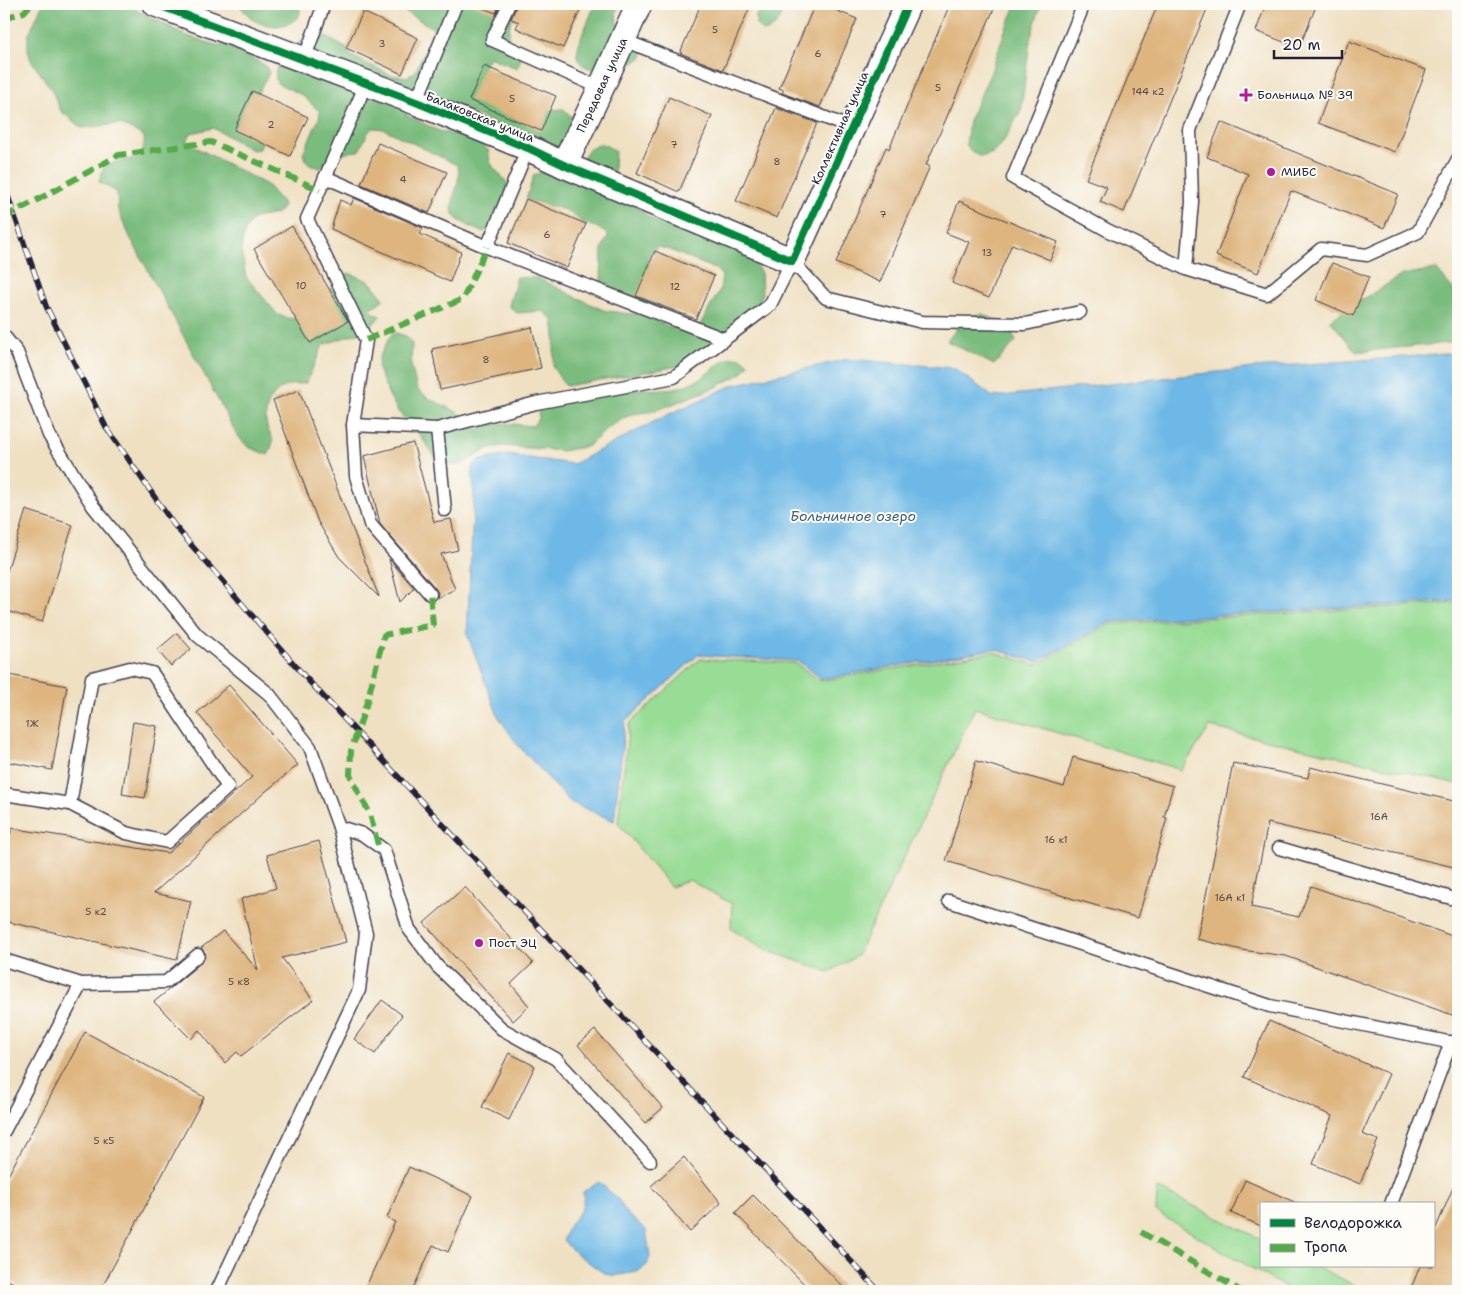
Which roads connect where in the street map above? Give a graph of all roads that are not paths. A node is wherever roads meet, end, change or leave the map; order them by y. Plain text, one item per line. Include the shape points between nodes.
1 (156, 4) edge
2 (324, 4) edge
3 (456, 4) edge
4 (509, 4) edge
5 (639, 4) edge
6 (908, 4) edge
7 (1084, 4) edge
8 (1240, 4) edge
9 (623, 40) junction
10 (304, 60) junction
11 (366, 84) junction
12 (602, 88) junction
13 (416, 102) junction
14 (852, 128) junction
15 (528, 148) junction
16 (1458, 159) edge
17 (564, 166) junction
18 (325, 177) junction
19 (487, 247) junction
20 (792, 261) junction
21 (1186, 270) junction
22 (1080, 312) dead end
23 (4, 336) edge
24 (724, 339) junction
25 (353, 425) junction
26 (437, 429) junction
27 (445, 510) dead end
28 (430, 594) dead end
29 (4, 794) edge
30 (70, 804) junction
31 (339, 827) junction
32 (1278, 848) dead end
33 (1458, 900) edge
34 (949, 901) dead end
35 (198, 955) dead end
36 (4, 960) edge
37 (80, 984) junction
38 (1455, 1043) edge
39 (4, 1131) edge
40 (650, 1161) dead end
41 (1392, 1202) edge
42 (217, 1291) edge

1 - 10 street, Балаковская улица
2 - 10 lane
3 - 13 lane
4 - 12 lane via 492,40
5 - 9 street, Передовая улица
6 - 14 street, Коллективная улица
7 - 21 lane via 1013,178
8 - 21 lane via 1190,130 1192,202
9 - 12 street, Передовая улица
9 - 14 lane
10 - 11 street, Балаковская улица
11 - 13 street, Балаковская улица
11 - 18 lane
12 - 17 street, Передовая улица
13 - 15 street, Балаковская улица
14 - 20 street, Коллективная улица
15 - 17 street, Балаковская улица
15 - 19 lane
16 - 21 lane via 1418,232 1367,255 1321,249 1267,294
17 - 20 street, Балаковская улица
18 - 19 lane
18 - 25 lane via 307,219 366,340
19 - 24 lane
20 - 22 lane via 826,298 922,322 1025,324
20 - 24 lane via 770,305
23 - 31 lane via 17,352 49,435 93,506 197,635 269,694 310,747
24 - 26 lane via 674,377 536,404
25 - 26 lane
25 - 28 lane via 356,476 370,524
26 - 27 lane
29 - 30 lane
30 - 30 lane via 92,678 130,668 152,673 228,787 167,842 126,833
31 - 40 lane via 362,834 384,850 409,929 437,966 502,1029 556,1059
31 - 42 lane via 366,933 358,990
32 - 33 lane
34 - 38 lane via 1270,1006
35 - 37 lane via 166,982
36 - 37 lane
37 - 39 lane
38 - 41 lane

